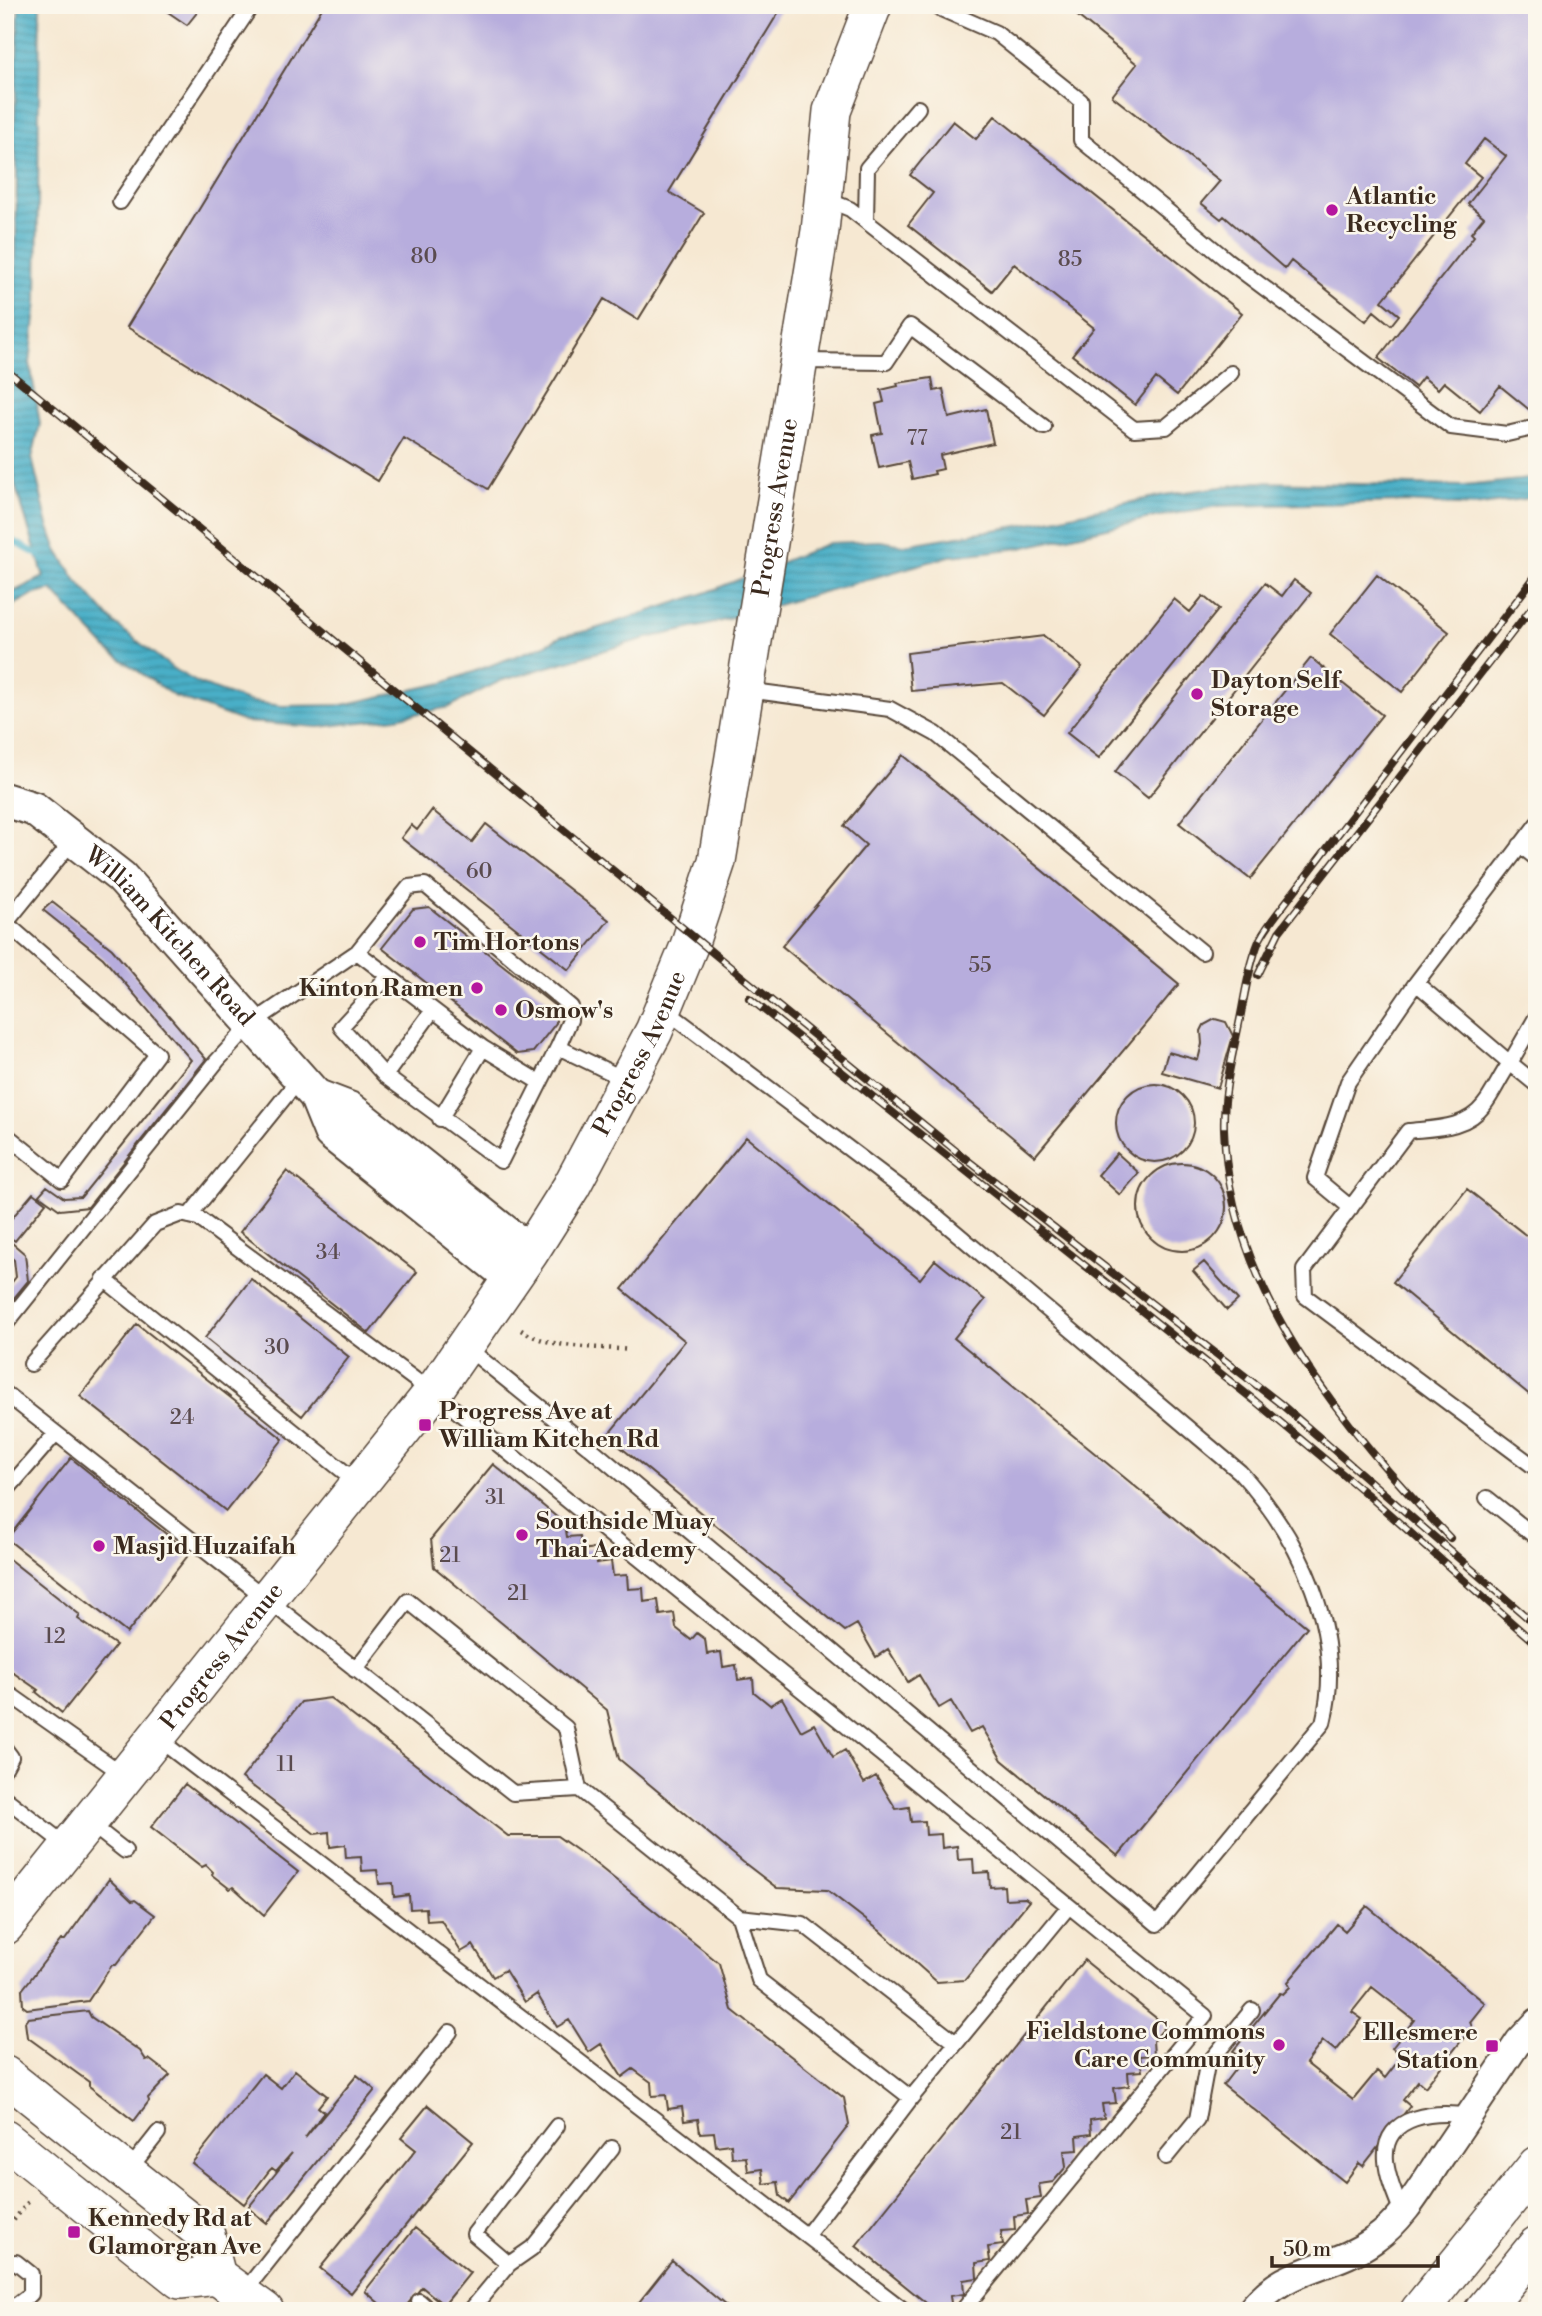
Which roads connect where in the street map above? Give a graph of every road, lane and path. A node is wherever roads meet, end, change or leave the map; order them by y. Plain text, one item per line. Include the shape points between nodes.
1 (252, 5) edge
2 (873, 5) edge
3 (932, 5) edge
4 (918, 108) dead end
5 (824, 198) junction
6 (120, 202) dead end
7 (866, 221) junction
8 (799, 361) junction
9 (1231, 373) dead end
10 (1044, 426) dead end
11 (1537, 427) edge
12 (746, 690) junction
13 (5, 800) edge
14 (1537, 824) edge
15 (73, 840) junction
16 (1520, 845) junction
17 (1537, 859) edge
18 (6, 924) edge
19 (357, 951) junction
20 (1202, 952) dead end
21 (388, 976) junction
22 (1416, 983) junction
23 (663, 1008) junction
24 (433, 1010) junction
25 (1537, 1016) edge
26 (251, 1024) junction
27 (558, 1047) junction
28 (483, 1048) junction
29 (1510, 1063) junction
30 (385, 1076) junction
31 (628, 1080) junction
32 (539, 1082) junction
33 (1537, 1085) edge
34 (308, 1087) junction
35 (440, 1119) junction
36 (5, 1134) edge
37 (5, 1146) edge
38 (5, 1172) edge
39 (1351, 1208) junction
40 (189, 1216) junction
41 (520, 1265) junction
42 (104, 1279) junction
43 (5, 1325) edge
44 (521, 1330) dead end
45 (464, 1345) junction
46 (630, 1350) dead end
47 (31, 1364) dead end
48 (433, 1392) junction
49 (5, 1393) edge
50 (56, 1433) junction
51 (1537, 1469) edge
52 (359, 1483) junction
53 (5, 1492) edge
54 (1486, 1498) dead end
55 (1537, 1538) edge
56 (265, 1600) junction
57 (355, 1670) junction
58 (5, 1691) edge
59 (156, 1737) junction
60 (5, 1749) edge
61 (5, 1768) edge
62 (125, 1776) junction
63 (579, 1789) junction
64 (5, 1798) edge
65 (78, 1835) junction
66 (125, 1851) dead end
67 (1069, 1906) junction
68 (10, 1911) edge
69 (738, 1917) junction
70 (1252, 2010) dead end
71 (1537, 2022) edge
72 (450, 2032) dead end
73 (957, 2043) junction
74 (5, 2075) edge
75 (911, 2098) junction
76 (1469, 2116) junction
77 (557, 2126) dead end
78 (158, 2133) dead end
79 (5, 2139) edge
80 (612, 2148) dead end
81 (1166, 2157) dead end
82 (1537, 2165) edge
83 (127, 2172) junction
84 (29, 2201) dead end
85 (1402, 2213) junction
86 (5, 2231) edge
87 (807, 2235) junction
88 (1537, 2245) edge
89 (5, 2264) edge
90 (509, 2264) junction
91 (241, 2293) edge
92 (5, 2304) edge
93 (470, 2311) edge
94 (905, 2311) edge
95 (962, 2311) edge
96 (1250, 2311) edge
97 (1419, 2311) edge
98 (1483, 2311) edge

1 - 6 lane
2 - 5 main road, Progress Avenue via 832,111
3 - 11 lane via 996,33 1082,101 1081,140 1227,260 1451,427 1507,434
4 - 7 lane via 867,168
5 - 7 lane
5 - 8 main road, Progress Avenue
7 - 9 lane via 1134,429 1166,427
8 - 10 lane via 886,362 910,326
8 - 12 main road, Progress Avenue
12 - 20 lane via 890,709 936,734
12 - 23 main road, Progress Avenue via 717,861
13 - 15 street, William Kitchen Road via 34,809
14 - 16 lane
15 - 18 lane
15 - 26 street, William Kitchen Road via 121,877
16 - 17 lane
16 - 22 lane
18 - 36 lane via 156,1054 62,1180
19 - 21 lane
19 - 26 lane
19 - 27 lane via 409,887 425,885 571,1007
21 - 24 lane
21 - 30 lane via 341,1027
22 - 29 lane
22 - 39 lane via 1348,1082 1315,1178
23 - 31 main road, Progress Avenue
23 - 45 lane via 922,1204 1240,1472 1290,1536 1306,1572 1328,1654 1331,1693 1323,1723 1157,1924
24 - 28 lane
24 - 30 lane
25 - 29 lane
26 - 34 street, William Kitchen Road
26 - 43 lane
27 - 31 lane
27 - 32 lane
28 - 32 lane
28 - 35 lane
29 - 33 lane
29 - 39 lane via 1483,1106 1457,1126 1408,1131
30 - 35 lane
31 - 41 main road, Progress Avenue via 571,1187
32 - 35 lane via 501,1161
34 - 40 lane
34 - 41 street, William Kitchen Road via 350,1109
37 - 38 lane
39 - 51 lane via 1304,1270 1306,1296
40 - 42 lane via 181,1214 155,1224
40 - 48 lane via 198,1218
41 - 45 main road, Progress Avenue
42 - 47 lane
42 - 52 lane
44 - 46 path via 555,1344
45 - 48 main road, Progress Avenue
48 - 52 main road, Progress Avenue
48 - 67 lane
49 - 50 lane
50 - 53 lane
50 - 56 lane
52 - 56 main road, Progress Avenue
54 - 55 lane
56 - 57 lane
56 - 59 main road, Progress Avenue
57 - 63 lane via 513,1793
57 - 63 lane via 408,1601 566,1728
58 - 62 lane
59 - 62 main road, Progress Avenue
59 - 87 lane
60 - 61 lane via 11,1757
62 - 65 main road, Progress Avenue
63 - 69 lane
64 - 65 lane
65 - 66 lane
65 - 68 main road, Progress Avenue
67 - 73 lane
67 - 95 lane via 1205,2016
69 - 73 lane via 803,1924
69 - 75 lane via 759,1980
70 - 81 lane via 1207,2065 1198,2119
71 - 76 street
72 - 91 lane
73 - 75 lane
74 - 83 main road
75 - 87 lane
76 - 85 street
76 - 85 lane via 1442,2112 1408,2119 1390,2140 1385,2158
77 - 90 lane via 474,2234
78 - 83 lane
79 - 91 main road via 180,2280
80 - 90 lane via 533,2248
82 - 97 main road
83 - 91 main road via 206,2235
84 - 86 path
85 - 96 street via 1359,2250 1274,2285
87 - 94 lane
88 - 98 main road
89 - 92 lane via 16,2262 31,2274 30,2294 15,2306
90 - 93 lane

